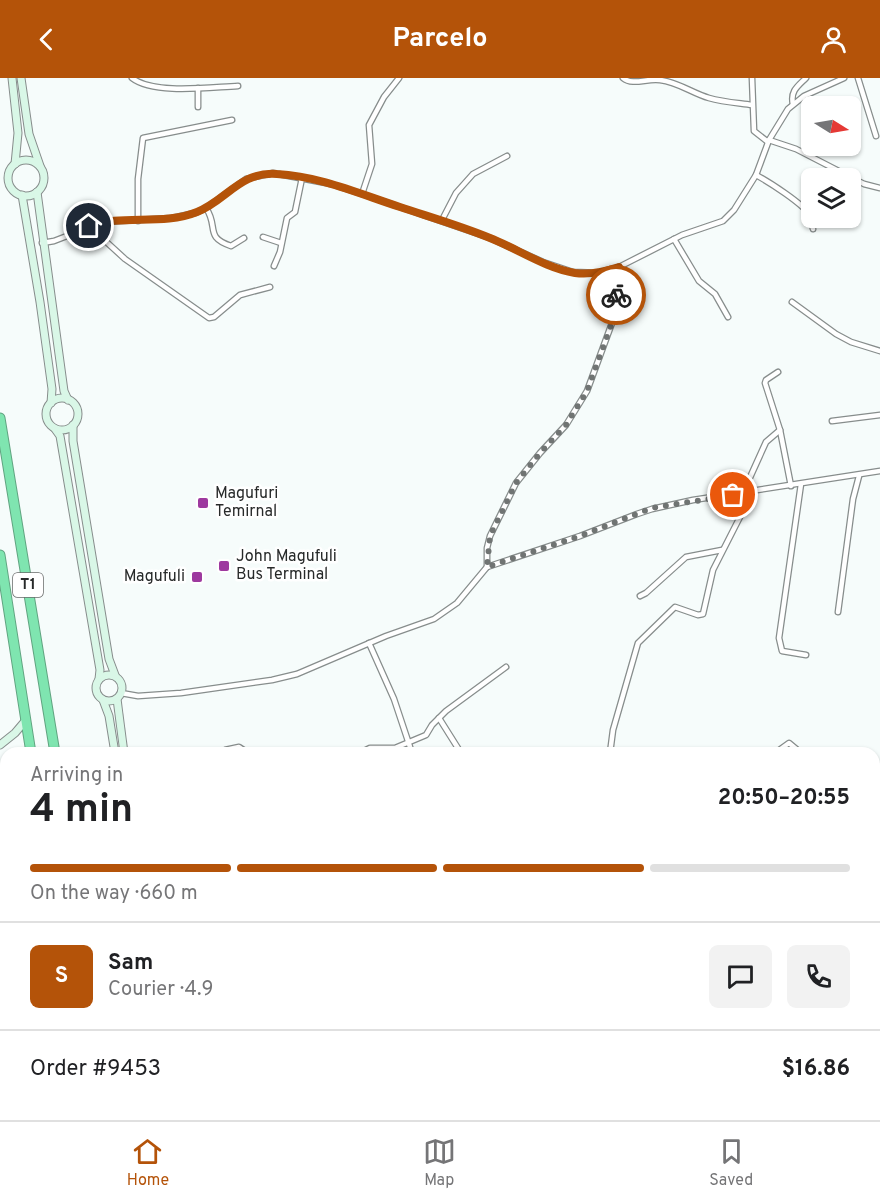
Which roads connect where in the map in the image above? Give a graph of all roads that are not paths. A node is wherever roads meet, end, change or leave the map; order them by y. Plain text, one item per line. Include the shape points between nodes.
1 (12, 78) edge
2 (21, 78) edge
3 (132, 78) edge
4 (399, 78) edge
5 (623, 78) edge
6 (752, 78) edge
7 (806, 78) edge
8 (844, 78) edge
9 (858, 78) edge
10 (238, 86) dead end
11 (198, 88) junction
12 (793, 104) junction
13 (752, 105) junction
14 (198, 107) dead end
15 (232, 120) dead end
16 (876, 136) dead end
17 (768, 141) junction
18 (507, 156) dead end
19 (15, 164) junction
20 (40, 167) junction
21 (756, 176) junction
22 (302, 178) junction
23 (9, 181) junction
24 (0, 183) edge
25 (880, 188) edge
26 (37, 192) junction
27 (362, 194) junction
28 (22, 195) junction
29 (206, 208) junction
30 (442, 220) junction
31 (138, 221) junction
32 (89, 226) junction
33 (813, 229) dead end
34 (263, 237) dead end
35 (244, 238) dead end
36 (674, 239) junction
37 (42, 243) junction
38 (281, 243) junction
39 (274, 266) dead end
40 (619, 267) junction
41 (270, 287) dead end
42 (792, 302) dead end
43 (728, 317) dead end
44 (880, 351) edge
45 (778, 372) dead end
46 (68, 400) junction
47 (51, 404) junction
48 (880, 415) edge
49 (0, 418) edge
50 (832, 421) dead end
51 (73, 426) junction
52 (55, 429) junction
53 (780, 430) junction
54 (880, 471) edge
55 (859, 476) junction
56 (801, 484) junction
57 (791, 486) junction
58 (744, 493) junction
59 (722, 550) junction
60 (0, 555) edge
61 (487, 567) junction
62 (640, 596) dead end
63 (838, 612) dead end
64 (369, 643) junction
65 (806, 655) dead end
66 (506, 667) dead end
67 (115, 675) junction
68 (99, 679) junction
69 (119, 696) junction
70 (103, 700) junction
71 (439, 718) junction
72 (26, 720) junction
73 (408, 743) junction
74 (0, 745) edge
75 (31, 747) edge
76 (54, 747) edge
77 (114, 747) edge
78 (123, 747) edge
79 (396, 747) edge
80 (410, 747) edge
81 (457, 747) edge
82 (611, 747) edge

1 - 19 street via 18,133
2 - 20 street via 29,134
3 - 11 street via 144,85
4 - 27 street via 369,125 372,164
5 - 13 street via 632,82 662,80 708,98
6 - 13 street
7 - 12 street via 795,89
8 - 12 street
9 - 16 street
10 - 11 street
11 - 14 street
12 - 17 street
13 - 17 street via 754,131
15 - 31 street via 142,138
17 - 21 street
17 - 25 street
18 - 30 street via 473,174 456,193
19 - 20 street via 26,160
19 - 23 street
20 - 26 street via 44,178
21 - 33 street via 807,212
21 - 36 street via 723,221
22 - 27 street
22 - 29 street via 273,173 253,176
22 - 38 street via 297,207 287,218
23 - 24 street
23 - 28 street via 12,189
26 - 28 street
26 - 37 street
27 - 30 street
28 - 47 street via 40,302
29 - 31 street via 172,218
29 - 35 street via 212,218 213,235 219,241 231,246
30 - 40 street via 573,272 602,273
31 - 32 street
32 - 37 street via 54,242
32 - 41 street via 125,259 209,318 240,295
34 - 38 street
36 - 40 street
36 - 43 street via 699,281 713,292
37 - 46 street
38 - 39 street
40 - 61 street via 612,323 587,391 566,425 516,483 490,536
42 - 44 street via 836,334
45 - 53 street via 765,383
46 - 47 street via 57,399
46 - 51 street via 77,412
47 - 52 street via 46,417
48 - 50 street
49 - 76 highway, T1
51 - 52 street
51 - 67 street via 109,659
52 - 68 street via 66,469
53 - 57 street
53 - 58 street via 766,442
54 - 55 street
55 - 56 street
55 - 63 street
56 - 57 street
56 - 65 street via 779,638 782,651
57 - 58 street
58 - 59 street via 742,513
58 - 61 street via 652,508
59 - 62 street via 686,556
59 - 82 street via 703,614 675,607 638,643
60 - 72 highway, T1
61 - 64 street via 442,615
64 - 69 street via 321,665 272,680 180,693
64 - 73 street
66 - 71 street
67 - 68 street
67 - 69 street via 122,683
68 - 70 street via 96,689
69 - 70 street
69 - 78 street via 117,709
70 - 77 street
71 - 73 street via 426,735
71 - 81 street
72 - 74 street
72 - 75 highway, T1
73 - 79 street
73 - 80 street

